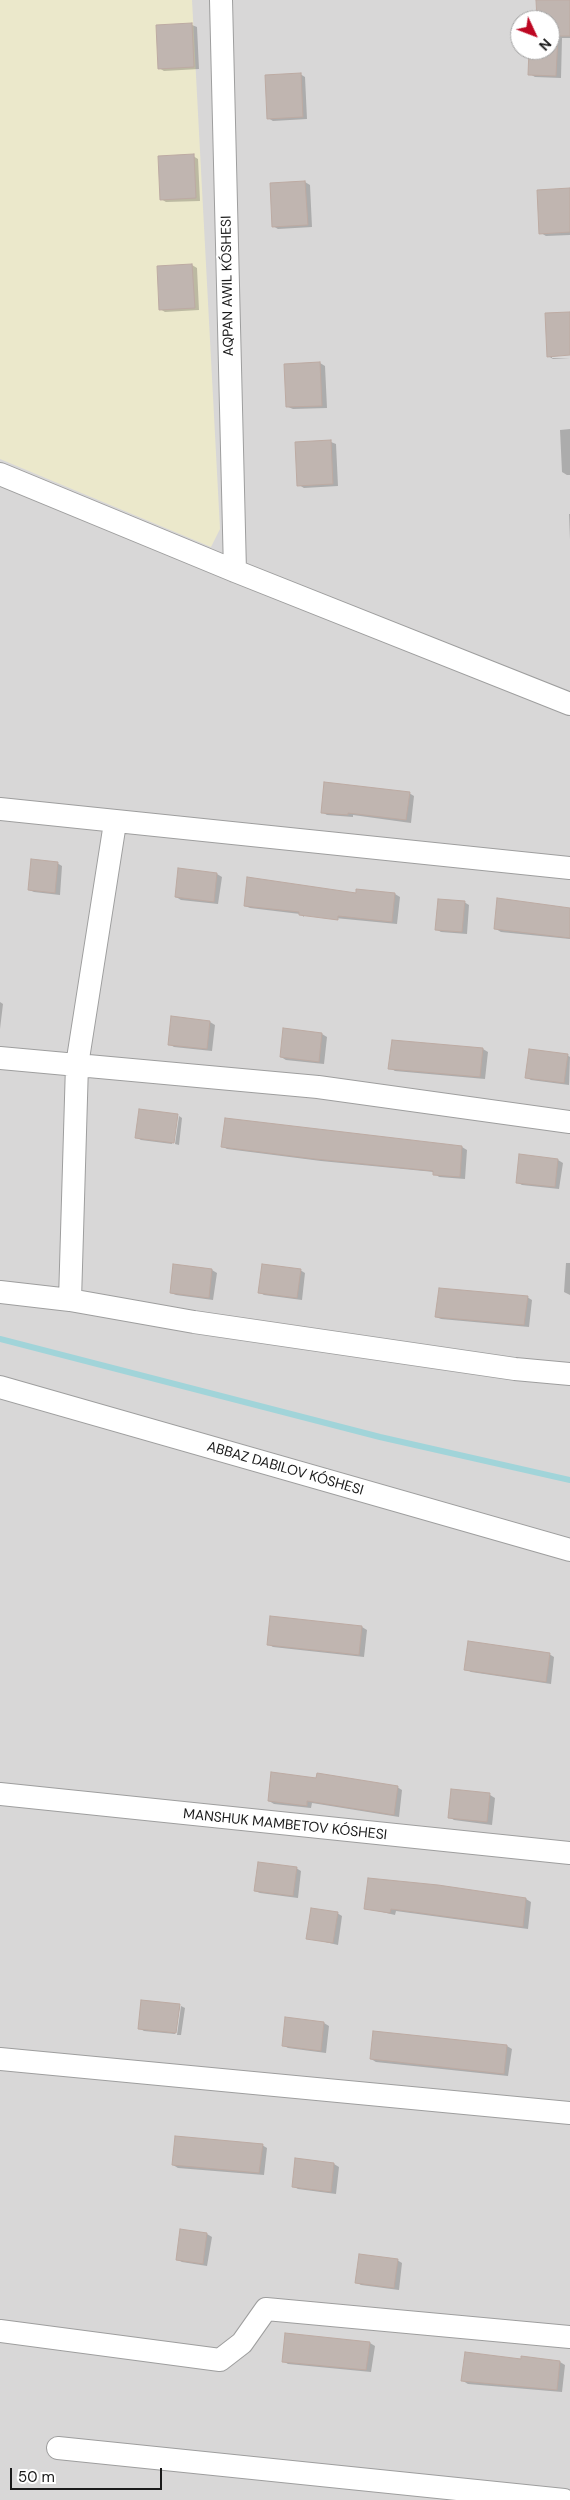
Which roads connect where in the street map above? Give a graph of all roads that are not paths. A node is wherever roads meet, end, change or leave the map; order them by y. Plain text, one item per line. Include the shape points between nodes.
1 (221, 0) edge
2 (0, 474) edge
3 (235, 571) junction
4 (570, 704) edge
5 (0, 810) edge
6 (115, 823) junction
7 (570, 868) edge
8 (0, 1058) edge
9 (77, 1065) junction
10 (570, 1122) edge
11 (0, 1292) edge
12 (70, 1300) junction
13 (570, 1374) edge
14 (0, 1387) edge
15 (570, 1550) edge
16 (0, 1794) edge
17 (570, 1853) edge
18 (0, 2059) edge
19 (570, 2112) edge
20 (0, 2331) edge
21 (570, 2337) edge
22 (58, 2448) dead end
23 (564, 2500) edge

1 - 3 street
2 - 3 street
3 - 4 street
5 - 6 street
6 - 7 street
6 - 9 street
8 - 9 street
9 - 10 street via 318,1087
9 - 12 street
11 - 12 street
12 - 13 street via 194,1322 505,1368
14 - 15 street, ABBAZ DABILOV KÓSHESI
16 - 17 street, MANSHUK MAMBETOV KÓSHESI
18 - 19 street
20 - 21 street via 220,2360 242,2343 266,2309
22 - 23 street

